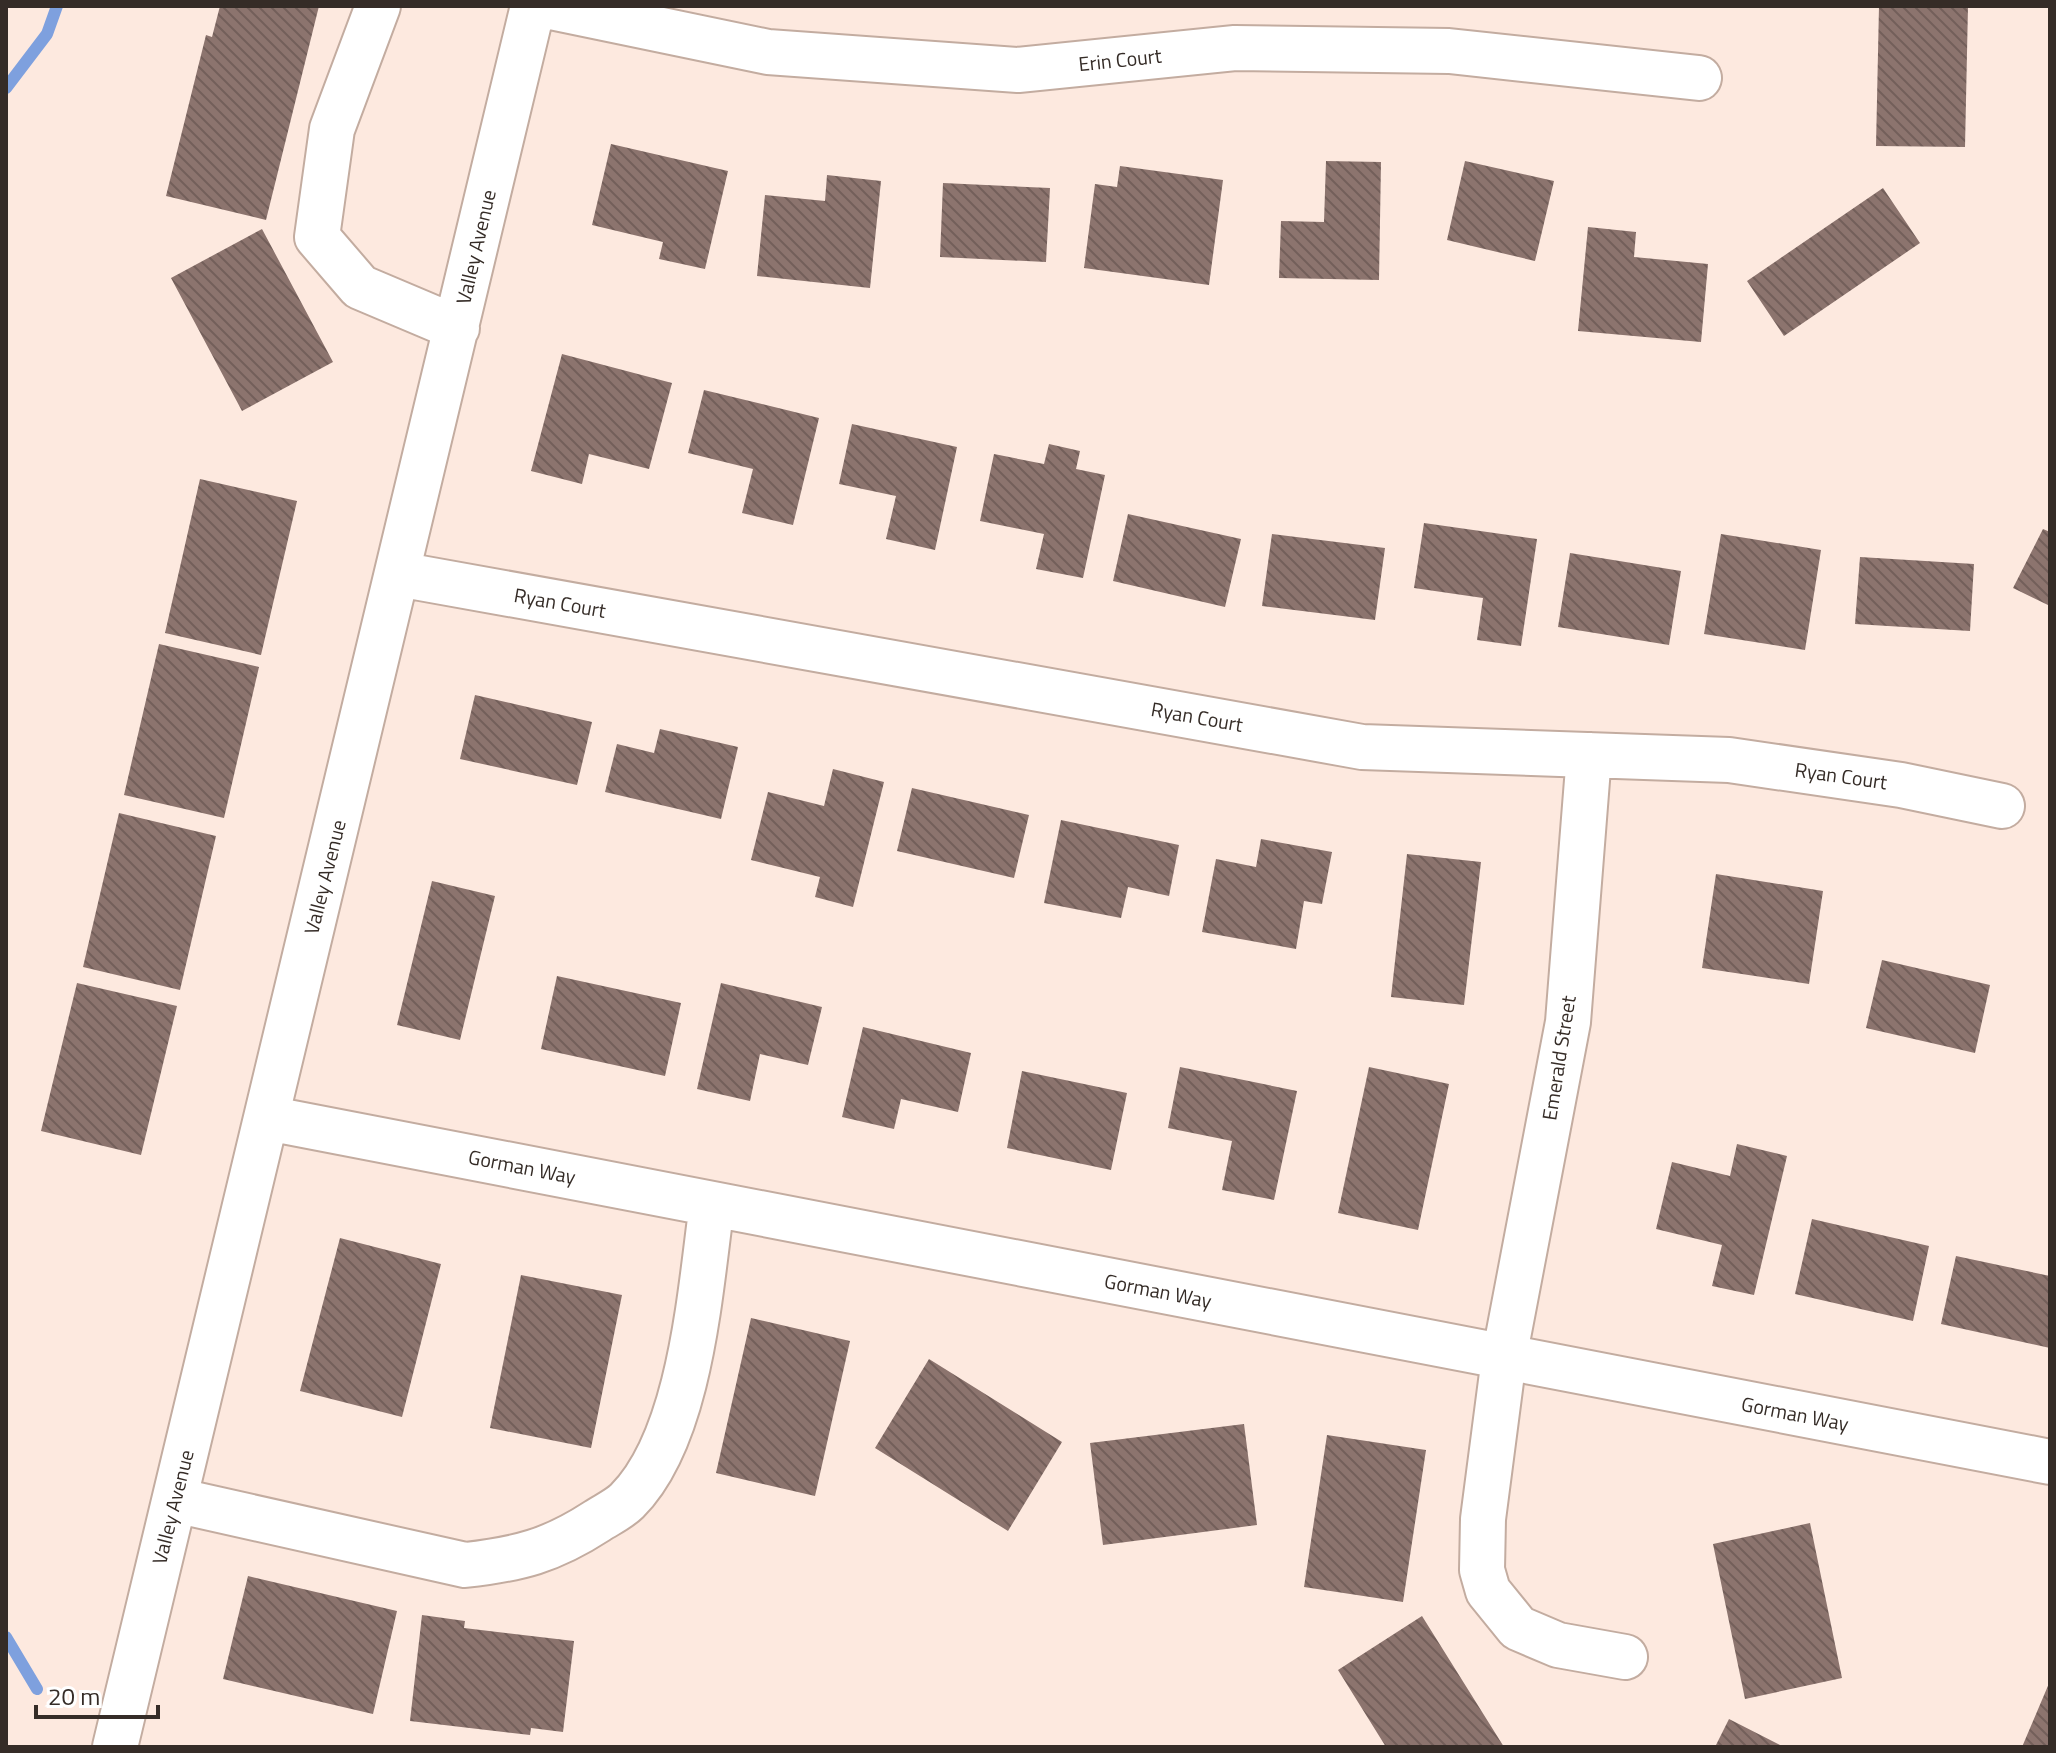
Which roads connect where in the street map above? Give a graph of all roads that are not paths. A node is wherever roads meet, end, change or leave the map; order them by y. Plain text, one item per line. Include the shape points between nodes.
1 (378, 6) edge
2 (533, 6) edge
3 (546, 6) edge
4 (1699, 78) dead end
5 (457, 328) junction
6 (398, 574) junction
7 (1589, 755) junction
8 (2002, 806) dead end
9 (267, 1118) junction
10 (712, 1204) junction
11 (1504, 1358) junction
12 (2050, 1462) edge
13 (175, 1500) junction
14 (1625, 1657) dead end
15 (115, 1747) edge

1 - 5 street via 332,129 317,237 360,287
2 - 5 street, Valley Avenue
3 - 4 street, Erin Court via 768,52 1018,70 1235,48 1449,51
5 - 6 street, Valley Avenue
6 - 7 street, Ryan Court via 1362,747
6 - 9 street, Valley Avenue
7 - 8 street, Ryan Court via 1729,760
7 - 11 street, Emerald Street via 1568,1022
9 - 10 street, Gorman Way
9 - 13 street, Valley Avenue
10 - 11 street, Gorman Way
10 - 13 street via 691,1353 663,1448 627,1501 561,1544 508,1560 465,1565
11 - 12 street, Gorman Way
11 - 14 street, Emerald Street via 1483,1519 1482,1570 1488,1591 1518,1628 1558,1645
13 - 15 street, Valley Avenue

